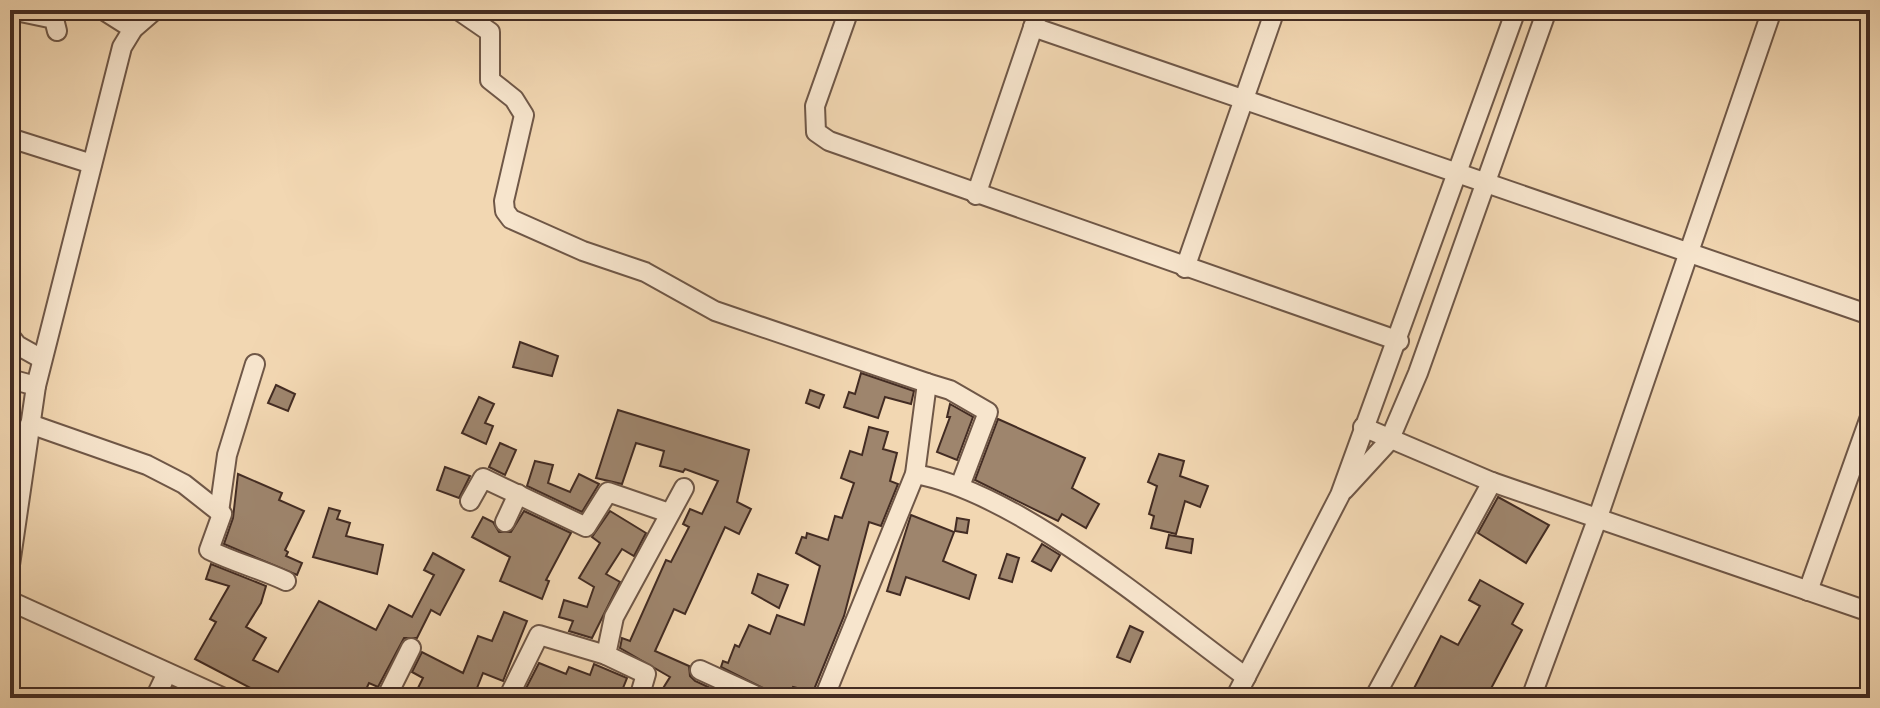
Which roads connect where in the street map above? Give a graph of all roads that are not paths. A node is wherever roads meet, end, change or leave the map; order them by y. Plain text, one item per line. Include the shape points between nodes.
1 (11, 10) edge
2 (103, 10) edge
3 (155, 10) edge
4 (458, 10) edge
5 (849, 10) edge
6 (1275, 10) edge
7 (1516, 10) edge
8 (1547, 10) edge
9 (1772, 10) edge
10 (1036, 18) edge
11 (133, 29) junction
12 (57, 31) dead end
13 (1243, 100) junction
14 (10, 138) edge
15 (92, 164) junction
16 (1458, 172) junction
17 (1486, 181) junction
18 (976, 195) junction
19 (1689, 252) junction
20 (1185, 268) junction
21 (1870, 315) edge
22 (10, 336) edge
23 (1399, 341) junction
24 (42, 359) junction
25 (255, 364) dead end
26 (10, 379) edge
27 (927, 383) junction
28 (36, 386) junction
29 (1870, 417) edge
30 (30, 424) junction
31 (1363, 427) junction
32 (1389, 441) junction
33 (915, 474) junction
34 (1492, 482) junction
35 (960, 486) junction
36 (684, 488) dead end
37 (518, 494) junction
38 (1340, 495) junction
39 (470, 501) dead end
40 (219, 512) junction
41 (669, 513) junction
42 (1598, 517) junction
43 (505, 522) dead end
44 (10, 565) edge
45 (286, 581) dead end
46 (1808, 591) junction
47 (10, 601) edge
48 (1870, 612) edge
49 (411, 648) dead end
50 (606, 655) junction
51 (700, 670) dead end
52 (167, 673) junction
53 (1246, 677) junction
54 (155, 698) edge
55 (224, 698) edge
56 (386, 698) edge
57 (508, 698) edge
58 (639, 698) edge
59 (761, 698) edge
60 (824, 698) edge
61 (1235, 698) edge
62 (1374, 698) edge
63 (1531, 698) edge

1 - 12 street via 54,19
2 - 11 street
3 - 11 street
4 - 27 street via 490,32 490,80 524,115 504,201 511,219 645,272 715,311
5 - 18 street via 815,106 816,132
6 - 13 street
7 - 16 street
8 - 17 street
9 - 19 street
10 - 13 street
10 - 18 street
11 - 15 street via 122,47
13 - 16 street
13 - 20 street
14 - 15 street
15 - 24 street
16 - 17 street
16 - 23 street
17 - 19 street
17 - 32 street
18 - 20 street
19 - 21 street
19 - 42 street
20 - 23 street
22 - 24 street
23 - 31 street
24 - 28 street
25 - 40 street via 227,455
26 - 28 street
27 - 33 street
27 - 35 street via 988,412
28 - 30 street
29 - 46 street
30 - 40 street via 147,465 184,484
30 - 44 street
31 - 32 street
31 - 38 street
32 - 34 street
32 - 38 street
33 - 35 street
33 - 60 street
34 - 42 street
34 - 62 street
35 - 53 street via 1079,554
36 - 41 street
37 - 39 street via 483,478
37 - 41 street via 586,527 608,492
37 - 43 street
38 - 53 street
40 - 45 street via 209,550
41 - 50 street via 614,617
42 - 46 street
42 - 63 street
46 - 48 street
47 - 52 street
49 - 56 street
50 - 57 street via 539,635
50 - 58 street via 646,674
51 - 59 street
52 - 54 street
52 - 55 street
53 - 61 street

